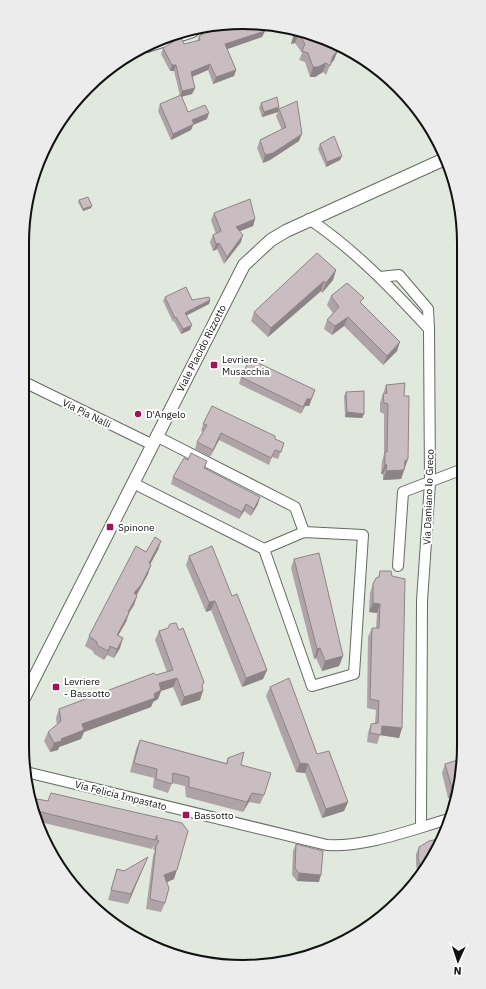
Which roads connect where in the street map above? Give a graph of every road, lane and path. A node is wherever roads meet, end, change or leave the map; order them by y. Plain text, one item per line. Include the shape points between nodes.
1 (441, 161) edge
2 (309, 219) junction
3 (380, 277) junction
4 (428, 329) junction
5 (29, 384) edge
6 (154, 440) junction
7 (457, 472) edge
8 (133, 483) junction
9 (430, 483) junction
10 (304, 532) junction
11 (264, 549) junction
12 (398, 566) dead end
13 (29, 688) edge
14 (31, 773) edge
15 (444, 820) edge
16 (421, 827) junction

1 - 2 street, Viale Placido Rizzotto
2 - 3 street
2 - 6 street, Viale Placido Rizzotto via 271,240 244,265
3 - 4 street
3 - 4 street, Via Damiano lo Greco via 399,275 428,309
4 - 9 street, Via Damiano lo Greco
5 - 6 street, Via Pia Nalli
6 - 8 street, Viale Placido Rizzotto
6 - 10 street, Via Pia Nalli via 295,507
7 - 9 street
8 - 11 street
8 - 13 street, Viale Placido Rizzotto
9 - 12 street via 403,492
9 - 16 street, Via Damiano lo Greco via 422,601
10 - 11 street
10 - 11 street via 363,535 354,674 312,686
14 - 16 street, Via Felicia Impastato via 327,844 344,846 362,843
15 - 16 street, Via Felicia Impastato

